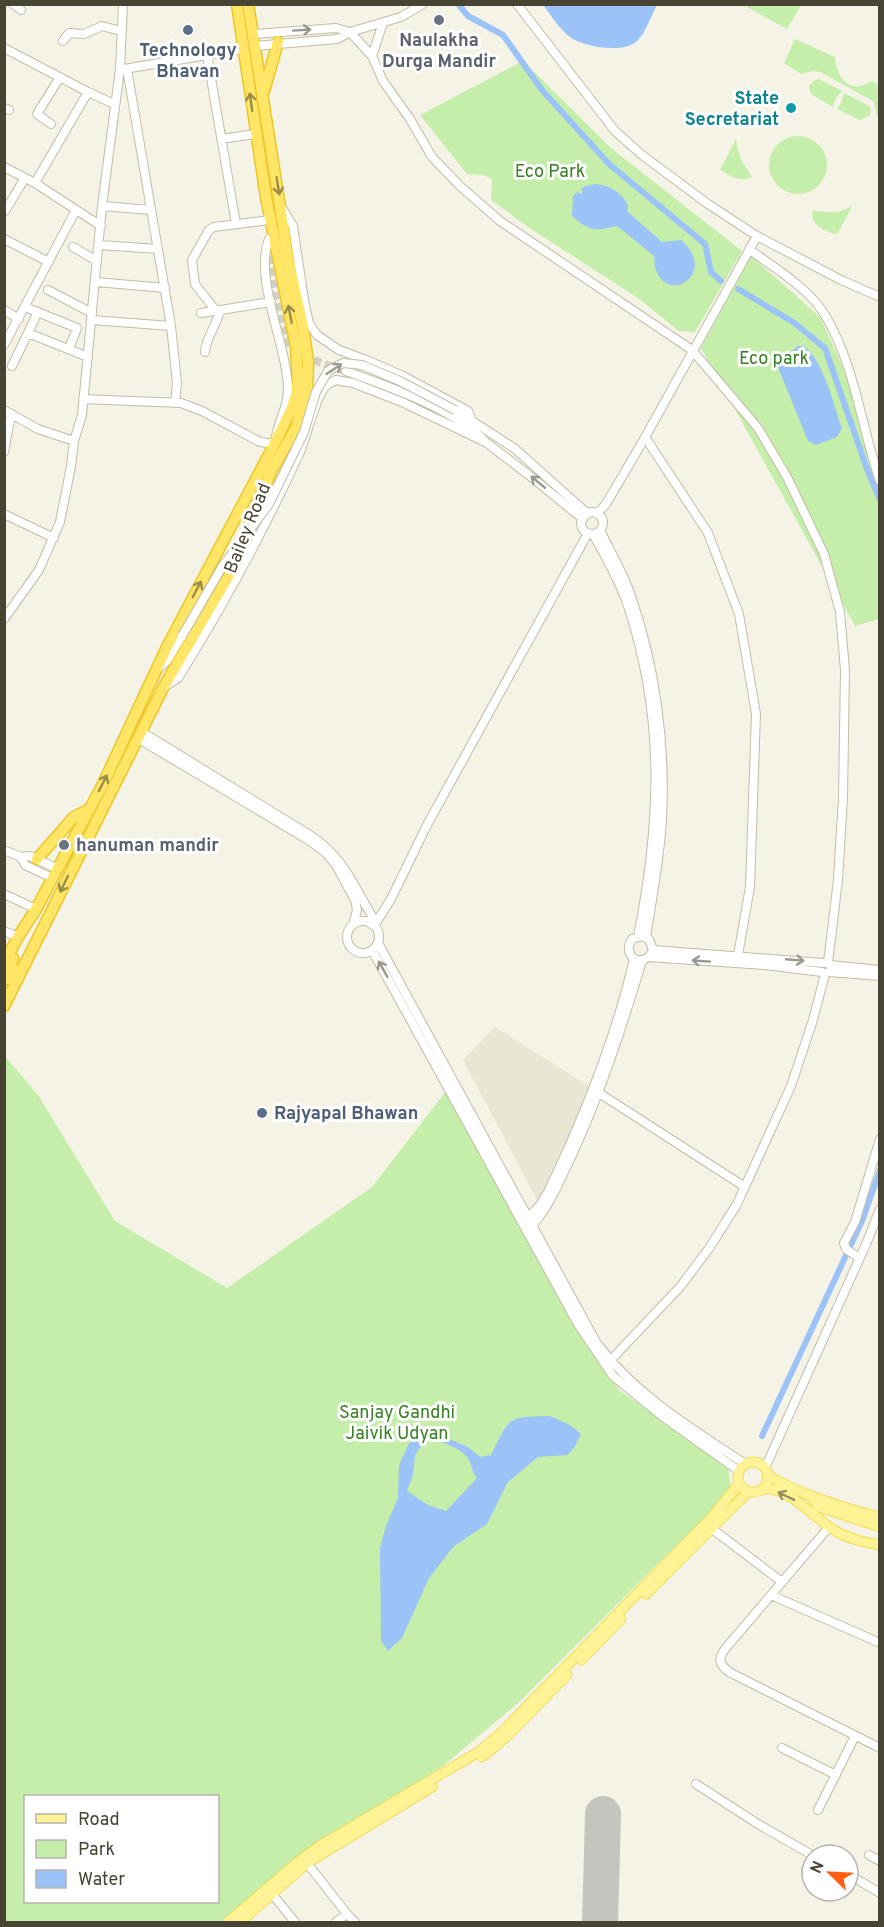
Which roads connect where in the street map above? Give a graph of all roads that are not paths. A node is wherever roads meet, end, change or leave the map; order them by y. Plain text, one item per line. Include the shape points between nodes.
1 (14, 4) edge
2 (114, 4) edge
3 (237, 4) edge
4 (248, 4) edge
5 (423, 4) edge
6 (517, 4) edge
7 (123, 7) edge
8 (21, 10) dead end
9 (383, 23) junction
10 (121, 31) junction
11 (350, 32) junction
12 (253, 34) junction
13 (63, 41) dead end
14 (278, 42) junction
15 (255, 46) junction
16 (4, 48) edge
17 (243, 49) junction
18 (207, 55) junction
19 (372, 56) junction
20 (124, 69) junction
21 (60, 77) junction
22 (88, 92) junction
23 (263, 93) junction
24 (114, 104) junction
25 (51, 124) dead end
26 (268, 124) junction
27 (256, 138) junction
28 (221, 139) junction
29 (4, 167) edge
30 (25, 178) junction
31 (35, 183) junction
32 (102, 206) junction
33 (281, 207) junction
34 (76, 210) junction
35 (151, 210) junction
36 (4, 211) edge
37 (270, 220) junction
38 (236, 224) junction
39 (101, 226) junction
40 (271, 236) junction
41 (757, 236) junction
42 (4, 239) edge
43 (99, 244) junction
44 (73, 247) dead end
45 (158, 249) junction
46 (749, 249) junction
47 (270, 256) tunnel mouth
48 (98, 261) junction
49 (49, 262) junction
50 (96, 282) junction
51 (165, 288) junction
52 (48, 290) dead end
53 (879, 297) edge
54 (271, 302) junction
55 (25, 308) junction
56 (4, 310) edge
57 (218, 311) junction
58 (38, 312) junction
59 (201, 313) dead end
60 (92, 317) junction
61 (19, 319) junction
62 (171, 326) junction
63 (28, 333) junction
64 (4, 345) edge
65 (69, 349) junction
66 (692, 350) junction
67 (205, 352) dead end
68 (88, 357) junction
69 (12, 366) dead end
70 (346, 371) tunnel mouth
71 (83, 399) junction
72 (175, 403) junction
73 (8, 412) edge
74 (472, 421) junction
75 (645, 437) junction
76 (74, 441) junction
77 (505, 442) junction
78 (487, 443) junction
79 (275, 444) junction
80 (499, 451) junction
81 (4, 452) edge
82 (879, 481) edge
83 (4, 514) edge
84 (589, 516) junction
85 (594, 532) junction
86 (54, 538) junction
87 (4, 619) edge
88 (156, 671) junction
89 (163, 688) junction
90 (140, 736) junction
91 (88, 810) junction
92 (4, 850) edge
93 (21, 857) junction
94 (37, 859) junction
95 (55, 873) junction
96 (4, 894) edge
97 (35, 911) junction
98 (353, 925) junction
99 (373, 925) junction
100 (42, 928) junction
101 (4, 931) edge
102 (642, 936) junction
103 (18, 937) junction
104 (378, 943) junction
105 (372, 950) junction
106 (738, 955) junction
107 (645, 957) junction
108 (5, 960) edge
109 (826, 968) junction
110 (879, 970) edge
111 (879, 976) edge
112 (4, 1006) edge
113 (599, 1093) junction
114 (879, 1139) edge
115 (746, 1186) junction
116 (879, 1209) edge
117 (527, 1224) junction
118 (859, 1258) junction
119 (625, 1346) junction
120 (601, 1354) junction
121 (608, 1364) junction
122 (615, 1372) junction
123 (742, 1468) junction
124 (766, 1471) junction
125 (739, 1484) junction
126 (761, 1490) junction
127 (748, 1492) junction
128 (811, 1496) junction
129 (822, 1508) junction
130 (809, 1510) junction
131 (879, 1517) edge
132 (829, 1527) junction
133 (879, 1527) edge
134 (711, 1528) junction
135 (879, 1545) edge
136 (782, 1582) junction
137 (771, 1595) junction
138 (879, 1642) edge
139 (855, 1736) junction
140 (782, 1748) dead end
141 (879, 1748) edge
142 (836, 1775) junction
143 (696, 1784) dead end
144 (818, 1810) dead end
145 (800, 1848) edge
146 (869, 1855) dead end
147 (879, 1861) edge
148 (307, 1863) junction
149 (860, 1881) edge
150 (879, 1893) edge
151 (272, 1894) junction
152 (347, 1914) junction
153 (228, 1923) edge
154 (240, 1923) edge
155 (295, 1923) edge
156 (336, 1923) edge
157 (356, 1923) edge

1 - 8 street
2 - 7 street
3 - 17 highway, Bailey Road
4 - 12 highway, Bailey Road
5 - 9 street
6 - 41 street via 620,136
7 - 10 street
9 - 11 street
9 - 19 street
10 - 13 street via 99,26 84,34 69,33
10 - 20 street
12 -> 11 street via 336,28
11 - 14 street via 337,39
11 - 19 street
12 - 15 highway, Bailey Road
14 - 15 street
14 - 23 highway
15 - 23 highway, Bailey Road
16 - 21 street
17 - 18 street
27 -> 17 highway, Bailey Road
18 - 20 street
18 - 28 street
19 - 66 street via 383,81 432,157 466,191 500,221
20 - 24 street
20 - 35 street
21 - 22 street
21 - 25 street via 37,114
22 - 24 street
22 - 31 street
23 - 26 highway, Bailey Road
24 - 32 street
26 - 27 highway via 267,152 262,153
26 -> 33 highway, Bailey Road
27 - 28 street
27 - 37 highway, Bailey Road
28 - 38 street
29 - 30 street
30 - 31 street
30 - 36 street
31 - 34 street
32 - 35 street
32 - 39 street
33 - 74 street via 293,226 305,306 317,335 339,350 403,376 468,411
33 - 89 highway, Bailey Road via 308,362 307,390 296,428 257,502 238,560
34 - 39 street
34 - 49 street
35 - 45 street
37 - 38 street
37 - 40 highway, Bailey Road
38 - 57 street via 211,228 192,258 195,284
39 - 43 street
40 - 47 street
40 - 54 street via 265,250
79 -> 40 highway, Bailey Road via 291,410 298,381 296,346
41 - 46 street
41 - 53 street
42 - 49 street
43 - 45 street
43 - 48 street
44 - 48 street
45 - 51 street
46 - 66 street
46 - 82 street via 789,278 824,314 850,375
48 - 50 street
49 - 55 street
50 - 51 street
50 - 60 street
51 - 62 street
52 - 60 street
54 - 57 street
54 - 79 street via 288,392 276,427
55 - 58 street
55 - 61 street
56 - 61 street
57 - 59 street
57 - 67 street
58 - 63 street
58 - 65 street via 78,328
60 - 62 street
60 - 68 street
61 - 64 street
62 - 72 street via 177,383
63 - 65 street
63 - 69 street
65 - 68 street
66 - 75 street
66 - 109 street via 758,428 788,477 824,554 840,612 845,670 843,798 838,880
68 - 71 street
70 - 78 street via 429,404
71 - 72 street
71 - 76 street
72 - 79 street via 194,407 260,442
73 - 76 street via 38,429
73 - 81 street
74 - 77 street
88 -> 74 street, bridge via 167,662 222,567 269,504 328,371 343,363 362,365
75 - 84 street via 606,504
75 - 106 street via 708,533 739,614 756,714 750,887
76 - 86 street via 66,496
77 - 80 street
77 - 84 street
78 - 80 street
78 - 89 street via 366,387 343,380 329,383 320,396 279,498 238,576 178,678
88 -> 79 highway, Bailey Road
84 -> 80 street
83 - 86 street
84 - 85 street via 582,526
84 - 85 street via 603,521
85 - 99 street
85 - 102 street via 627,602 644,667 654,733 656,820
86 - 87 street via 39,570
91 -> 88 highway, Bailey Road
89 - 90 highway, Bailey Road
90 - 98 street via 327,853 356,900
90 - 99 street via 330,849 372,916
90 -> 100 highway, Bailey Road
91 - 94 highway via 74,818
91 - 95 highway, Bailey Road
92 - 93 street
93 - 94 street
93 - 95 street via 26,865
94 - 95 street
95 - 97 highway, Bailey Road
96 - 97 street
97 - 100 highway via 7,979
97 - 103 highway, Bailey Road
98 - 99 street
98 - 105 street via 347,936 350,948 361,954
99 - 104 street via 379,935
100 - 112 highway, Bailey Road
101 - 103 street
102 - 107 street via 651,942
102 - 107 street via 632,939 629,953
103 - 108 highway, Bailey Road
104 - 105 street
104 - 117 street
117 -> 105 street
106 - 107 street
106 -> 109 street
109 -> 107 street
107 - 113 street
107 - 117 street via 626,996 593,1092 548,1192
109 - 110 street
109 - 111 street
109 - 115 street via 791,1086
113 - 115 street
113 - 117 street via 554,1193
114 - 118 street via 855,1222 844,1242 848,1251
115 - 119 street via 699,1262
116 - 118 street
117 - 120 street via 578,1324
118 - 124 street
119 - 120 street
119 - 121 street
119 - 122 street
120 - 121 street
121 - 122 street
122 - 123 street via 662,1416
123 - 124 main road via 754,1462
123 - 125 main road
124 - 126 main road via 768,1480
124 - 128 main road via 777,1481
125 - 127 main road
125 - 153 main road via 711,1518 480,1751 321,1845
126 - 127 main road
130 -> 126 main road via 774,1490
127 - 134 main road
128 - 129 main road
128 - 131 main road
129 - 130 main road
129 - 133 main road
130 - 132 main road
132 - 135 main road via 849,1538
132 - 136 street
134 - 136 street
134 - 148 main road via 493,1748
136 - 137 street
137 - 138 street
137 - 139 street via 724,1649 721,1664
139 - 141 street
139 - 142 street
140 - 142 street
142 - 144 street
143 - 145 street
146 - 147 street
148 - 151 main road
148 - 152 street
149 - 150 street
151 - 154 main road
151 - 155 street
152 - 156 street
152 - 157 street

